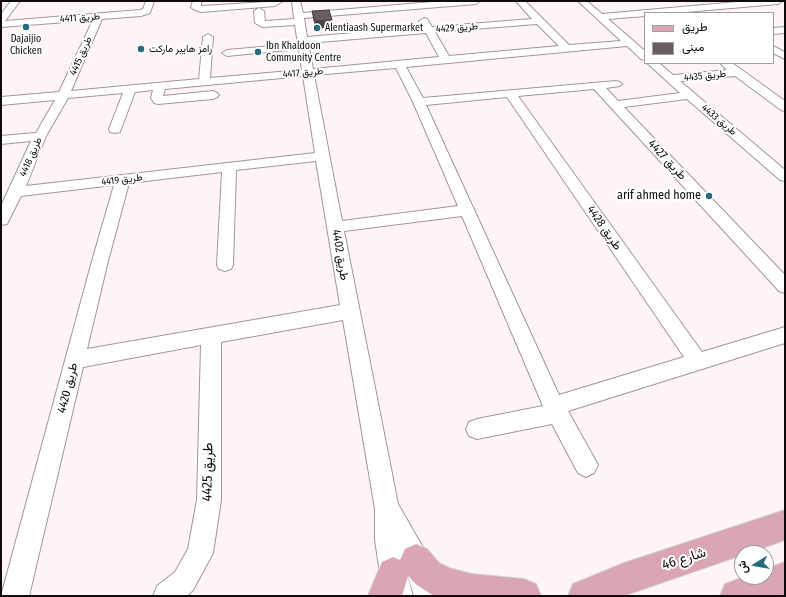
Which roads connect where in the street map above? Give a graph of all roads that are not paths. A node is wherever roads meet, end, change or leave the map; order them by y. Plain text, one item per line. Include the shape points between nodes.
1 (16, 1) edge
2 (150, 1) edge
3 (196, 1) edge
4 (279, 1) edge
5 (476, 1) edge
6 (520, 1) edge
7 (582, 1) edge
8 (778, 1) edge
9 (752, 2) edge
10 (414, 3) edge
11 (258, 11) dead end
12 (656, 12) edge
13 (298, 13) edge
14 (644, 13) edge
15 (99, 16) junction
16 (600, 16) junction
17 (540, 21) junction
18 (4, 22) edge
19 (429, 30) junction
20 (785, 30) edge
21 (774, 31) edge
22 (1, 34) edge
23 (208, 37) dead end
24 (302, 40) junction
25 (628, 43) junction
26 (284, 48) dead end
27 (566, 48) junction
28 (774, 50) edge
29 (207, 53) junction
30 (644, 56) edge
31 (785, 56) edge
32 (446, 60) junction
33 (399, 64) junction
34 (653, 64) edge
35 (726, 64) edge
36 (738, 72) junction
37 (308, 73) junction
38 (672, 79) junction
39 (204, 83) junction
40 (616, 84) dead end
41 (597, 86) junction
42 (160, 87) junction
43 (130, 90) junction
44 (213, 95) dead end
45 (510, 95) junction
46 (689, 95) junction
47 (63, 96) junction
48 (1, 101) edge
49 (419, 102) junction
50 (616, 105) junction
51 (785, 107) edge
52 (115, 128) dead end
53 (40, 136) junction
54 (1, 140) edge
55 (322, 156) junction
56 (229, 167) junction
57 (785, 176) edge
58 (123, 180) junction
59 (16, 192) junction
60 (467, 210) junction
61 (1, 220) edge
62 (335, 228) junction
63 (225, 266) dead end
64 (785, 286) edge
65 (350, 311) junction
66 (785, 335) edge
67 (211, 336) junction
68 (75, 360) junction
69 (698, 362) junction
70 (556, 410) junction
71 (477, 429) dead end
72 (586, 465) dead end
73 (785, 525) edge
74 (785, 578) edge
75 (398, 581) edge
76 (14, 596) edge
77 (167, 596) edge
78 (428, 596) edge
79 (524, 596) edge
80 (585, 596) edge
81 (737, 596) edge

1 - 18 street
2 - 15 street, طريق 4411 via 145,12
3 - 4 street via 196,7 201,9 275,4
5 - 10 street
6 - 17 street
7 - 16 street
8 - 9 street
9 - 12 street
10 - 13 street
10 - 19 street
11 - 13 street via 262,24
13 - 24 street, طريق 4402
14 - 16 street
15 - 18 street, طريق 4411
15 - 47 street, طريق 4415
16 - 25 street
17 - 19 street, طريق 4429
17 - 27 street
18 - 22 street
19 - 24 street, طريق 4429
19 - 32 street
20 - 21 street
23 - 29 street
24 - 37 street, طريق 4402
25 - 27 street, طريق 4417
25 - 30 street
26 - 29 street via 224,55
27 - 32 street, طريق 4417
28 - 31 street
29 - 39 street
32 - 33 street, طريق 4417
33 - 37 street, طريق 4417
33 - 49 street
34 - 38 street, طريق 4433
35 - 36 street, طريق 4435
36 - 38 street, طريق 4435
36 - 51 street, طريق 4435
37 - 39 street, طريق 4417
37 - 55 street, طريق 4402
38 - 46 street, طريق 4433
39 - 42 street, طريق 4417
40 - 41 street
41 - 45 street
41 - 50 street, طريق 4427
42 - 43 street, طريق 4417
42 - 44 street via 158,100
43 - 47 street, طريق 4417
43 - 52 street
45 - 49 street
45 - 69 street, طريق 4428
46 - 50 street
46 - 57 street, طريق 4433
47 - 48 street, طريق 4417
47 - 53 street, طريق 4418
49 - 60 street
50 - 64 street, طريق 4427
53 - 54 street
53 - 59 street, طريق 4418
55 - 56 street, طريق 4419
55 - 62 street, طريق 4402
56 - 58 street, طريق 4419
56 - 63 street
58 - 59 street, طريق 4419
58 - 68 street, طريق 4420
59 - 61 street, طريق 4418
60 - 62 street
60 - 70 street
62 - 65 street, طريق 4402
65 - 67 street
65 - 75 street, طريق 4402 via 387,509 388,540
66 - 69 street
67 - 68 street
67 - 77 street, طريق 4425 via 209,500 200,553 184,581
68 - 76 street, طريق 4420
69 - 70 street
70 - 71 street
70 - 72 street
73 - 80 main road, شارع 46 via 624,579
74 - 81 main road
75 - 78 street, طريق 4402
75 - 79 main road via 428,574 442,583 472,591

